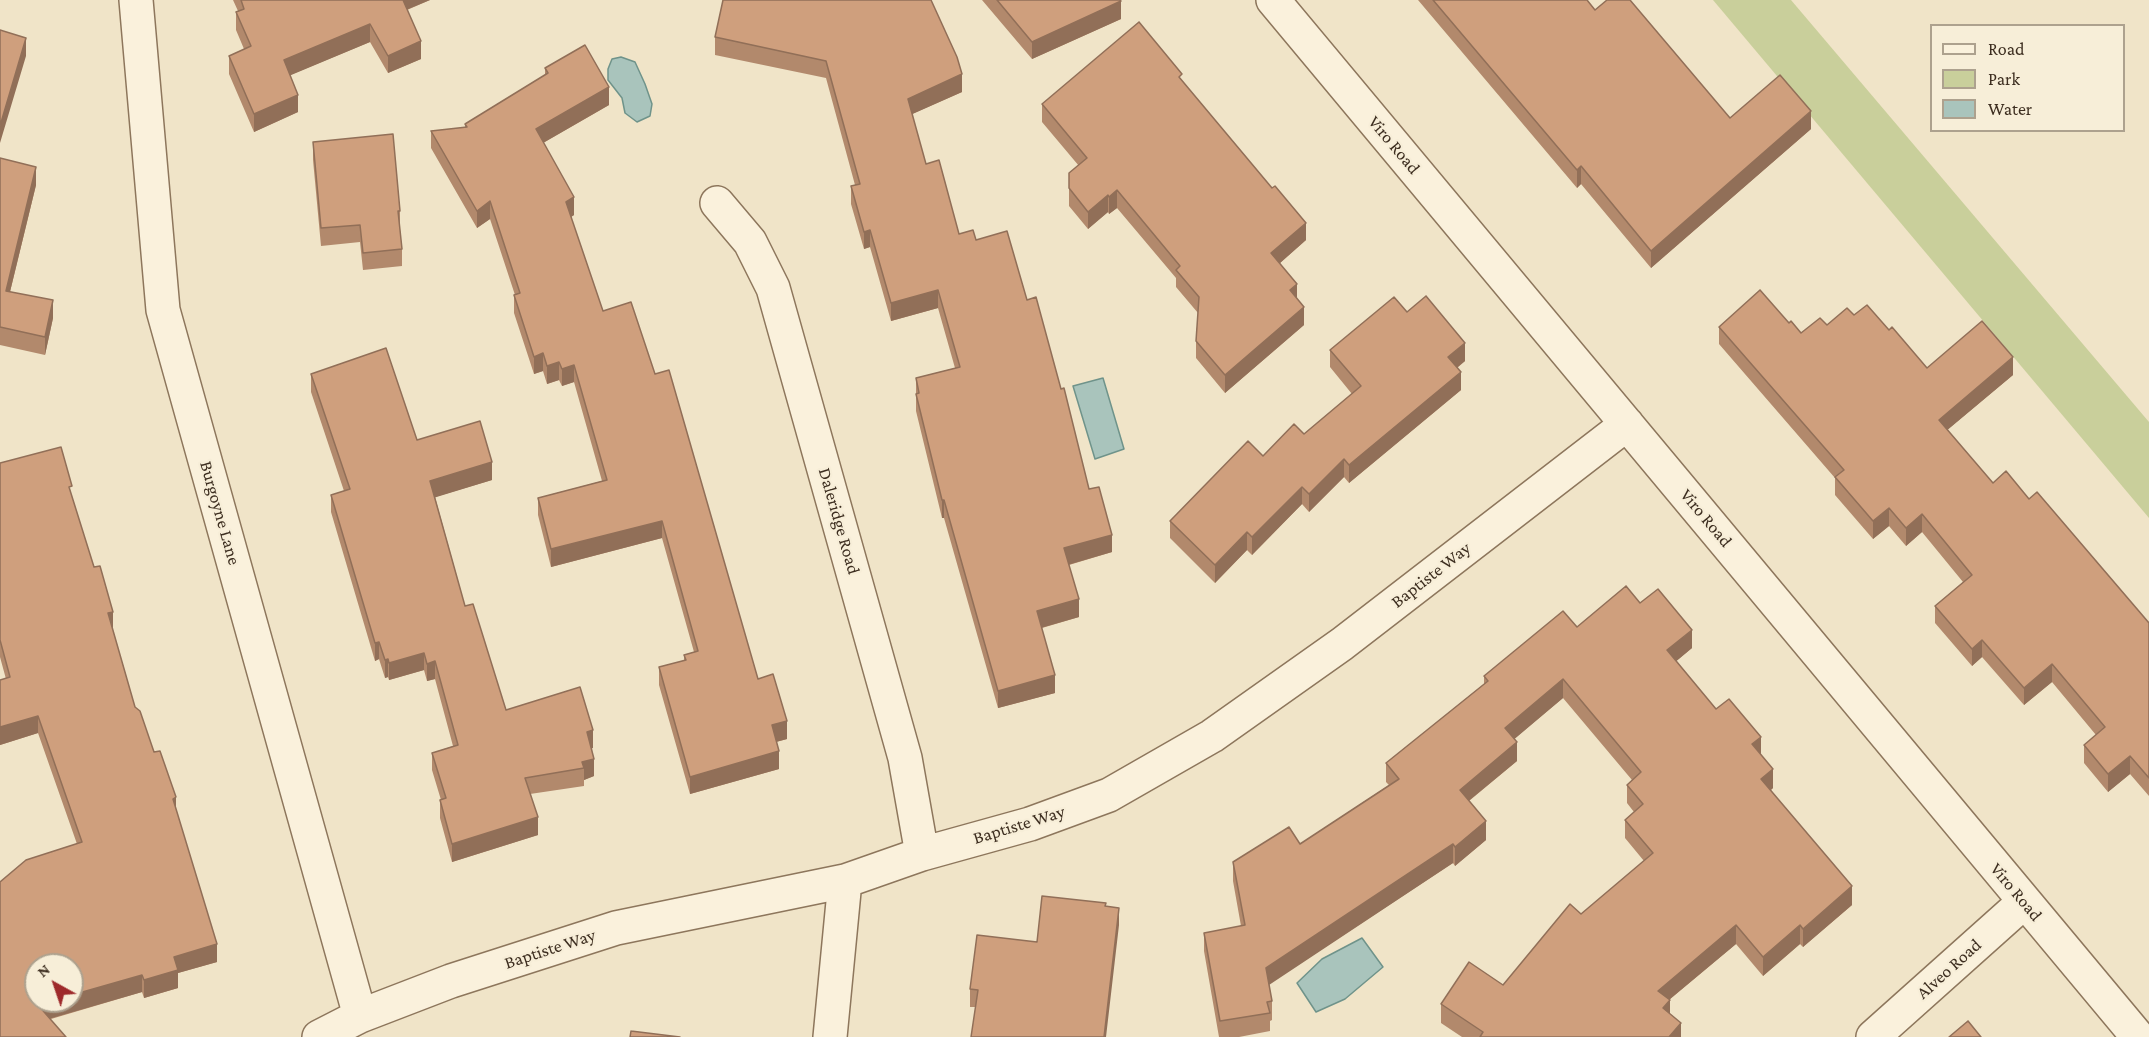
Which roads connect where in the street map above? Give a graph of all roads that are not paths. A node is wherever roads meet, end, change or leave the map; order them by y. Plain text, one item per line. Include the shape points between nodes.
1 (136, 0) edge
2 (1272, 0) edge
3 (717, 203) dead end
4 (1627, 424) junction
5 (922, 854) junction
6 (845, 881) junction
7 (2024, 902) junction
8 (360, 1016) junction
9 (319, 1037) edge
10 (830, 1037) edge
11 (1873, 1037) edge
12 (2138, 1037) edge

1 - 8 street, Burgoyne Lane via 163,310
2 - 4 street, Viro Road
3 - 5 street, Daleridge Road via 750,242 773,288 906,758
4 - 5 street, Baptiste Way via 1342,644 1212,735 1109,795 1030,824
4 - 7 street, Viro Road
5 - 6 street, Baptiste Way
6 - 8 street, Baptiste Way via 616,928 451,981
6 - 10 street
7 - 11 street, Alveo Road
7 - 12 street, Viro Road
8 - 9 street, Baptiste Way

